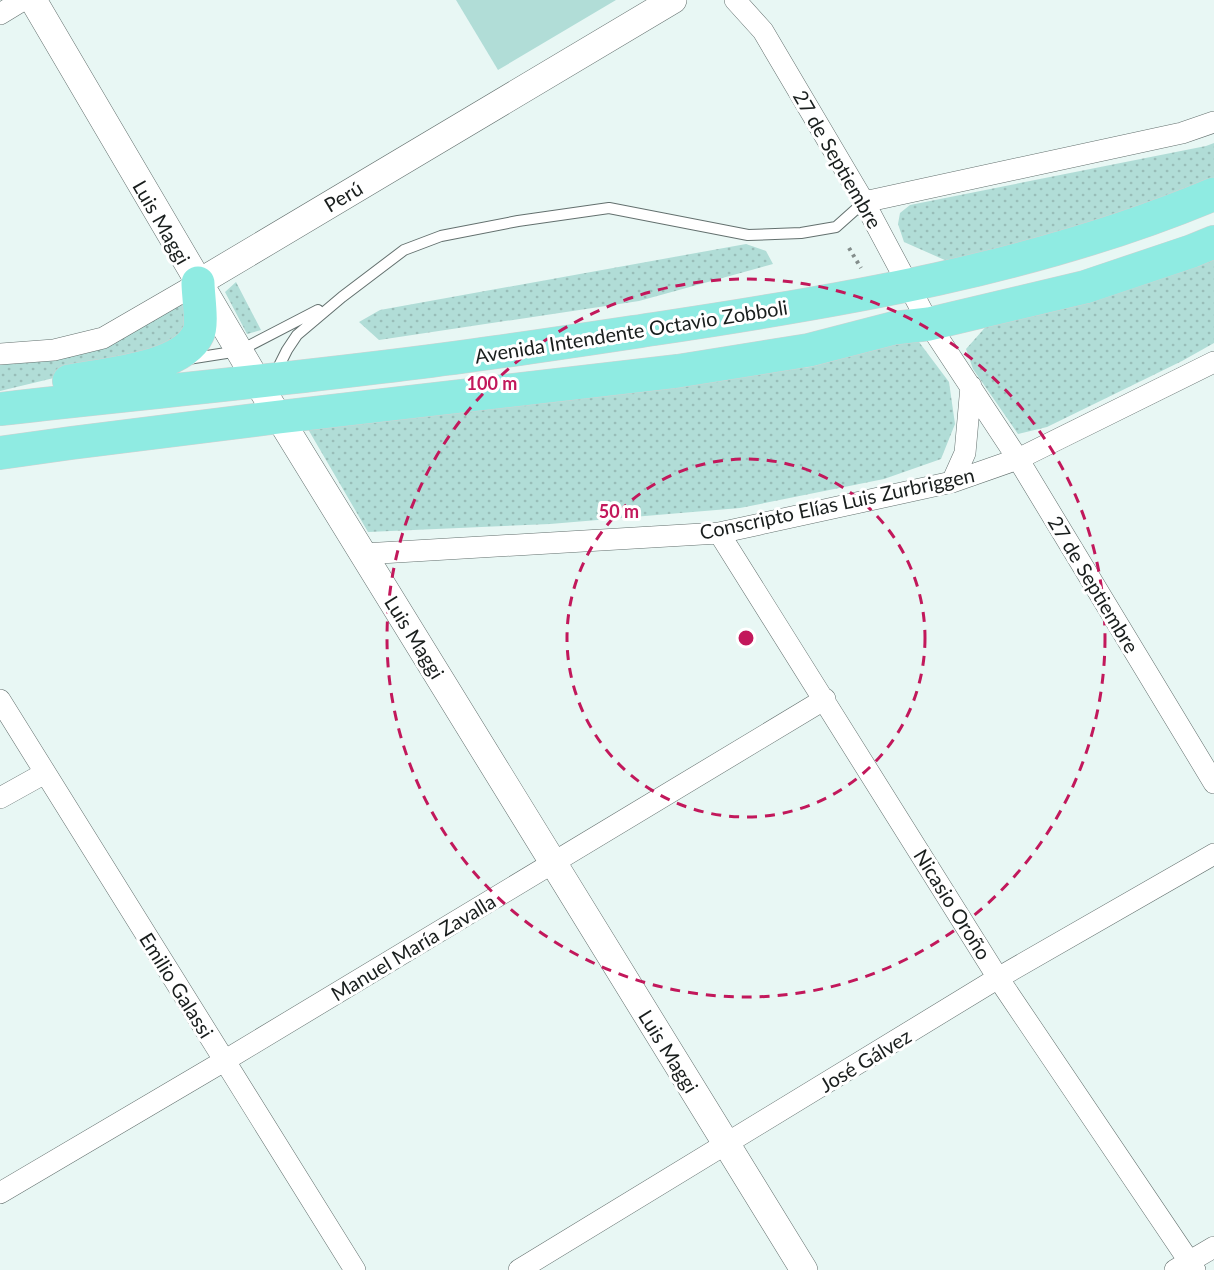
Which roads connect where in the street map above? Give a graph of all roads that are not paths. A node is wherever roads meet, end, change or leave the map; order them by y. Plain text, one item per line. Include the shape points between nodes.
1 (23, 0) edge
2 (33, 0) edge
3 (673, 0) edge
4 (735, 0) edge
5 (0, 14) edge
6 (1214, 122) edge
7 (1214, 194) edge
8 (864, 202) junction
9 (1214, 242) edge
10 (198, 283) junction
11 (909, 285) junction
12 (342, 297) junction
13 (929, 324) junction
14 (239, 351) junction
15 (0, 354) edge
16 (1214, 362) edge
17 (159, 363) junction
18 (265, 379) junction
19 (970, 386) junction
20 (0, 400) edge
21 (0, 409) edge
22 (279, 417) junction
23 (0, 453) edge
24 (1018, 459) junction
25 (952, 482) junction
26 (719, 532) junction
27 (363, 554) junction
28 (825, 699) junction
29 (0, 700) edge
30 (45, 773) junction
31 (1214, 783) edge
32 (0, 798) edge
33 (1214, 854) edge
34 (553, 863) junction
35 (999, 978) junction
36 (224, 1061) junction
37 (727, 1144) junction
38 (0, 1193) edge
39 (1214, 1247) edge
40 (1186, 1267) edge
41 (355, 1270) edge
42 (519, 1270) edge
43 (804, 1270) edge

1 - 5 street
2 - 10 street, Luis Maggi
3 - 10 street, Perú
4 - 8 street, 27 de Septiembre via 763,31
6 - 8 street via 1182,133
7 - 11 main road, Avenida Intendente Octavio Zobboli via 1049,251
8 - 11 street, 27 de Septiembre
8 - 12 lane via 836,227 801,233 748,235 609,208 518,221 441,236 404,250
9 - 13 main road, Avenida Intendente Octavio Zobboli via 1085,287
10 - 14 street, Luis Maggi
10 - 15 street, Perú via 104,338 54,350
10 - 17 main road via 200,332 188,348
11 - 13 street, 27 de Septiembre
11 - 18 main road, Avenida Intendente Octavio Zobboli via 473,356
12 - 14 lane
12 - 18 lane via 297,335
13 - 19 street, 27 de Septiembre
13 - 22 main road, Avenida Intendente Octavio Zobboli via 894,328 809,350 678,371
14 - 17 lane
14 - 18 street, Luis Maggi
16 - 24 street, Conscripto Elías Luis Zurbriggen
17 - 20 main road via 45,385
18 - 21 main road, Avenida Intendente Octavio Zobboli
18 - 22 street, Luis Maggi
19 - 24 street, 27 de Septiembre
19 - 25 street via 965,453
22 - 23 main road, Avenida Intendente Octavio Zobboli
22 - 27 street, Luis Maggi
24 - 25 street, Conscripto Elías Luis Zurbriggen
24 - 31 street, 27 de Septiembre
25 - 26 street, Conscripto Elías Luis Zurbriggen
26 - 27 street, Conscripto Elías Luis Zurbriggen
26 - 28 street, Nicasio Oroño
27 - 34 street, Luis Maggi
28 - 34 street, Manuel María Zavalla
28 - 35 street, Nicasio Oroño
29 - 30 street, Emilio Galassi
30 - 32 street
30 - 36 street, Emilio Galassi
33 - 35 street, José Gálvez
34 - 36 street, Manuel María Zavalla
34 - 37 street, Luis Maggi
35 - 37 street, José Gálvez
35 - 40 street, Nicasio Oroño
36 - 38 street, Manuel María Zavalla
36 - 41 street, Emilio Galassi
37 - 42 street, José Gálvez
37 - 43 street, Luis Maggi
39 - 40 street

